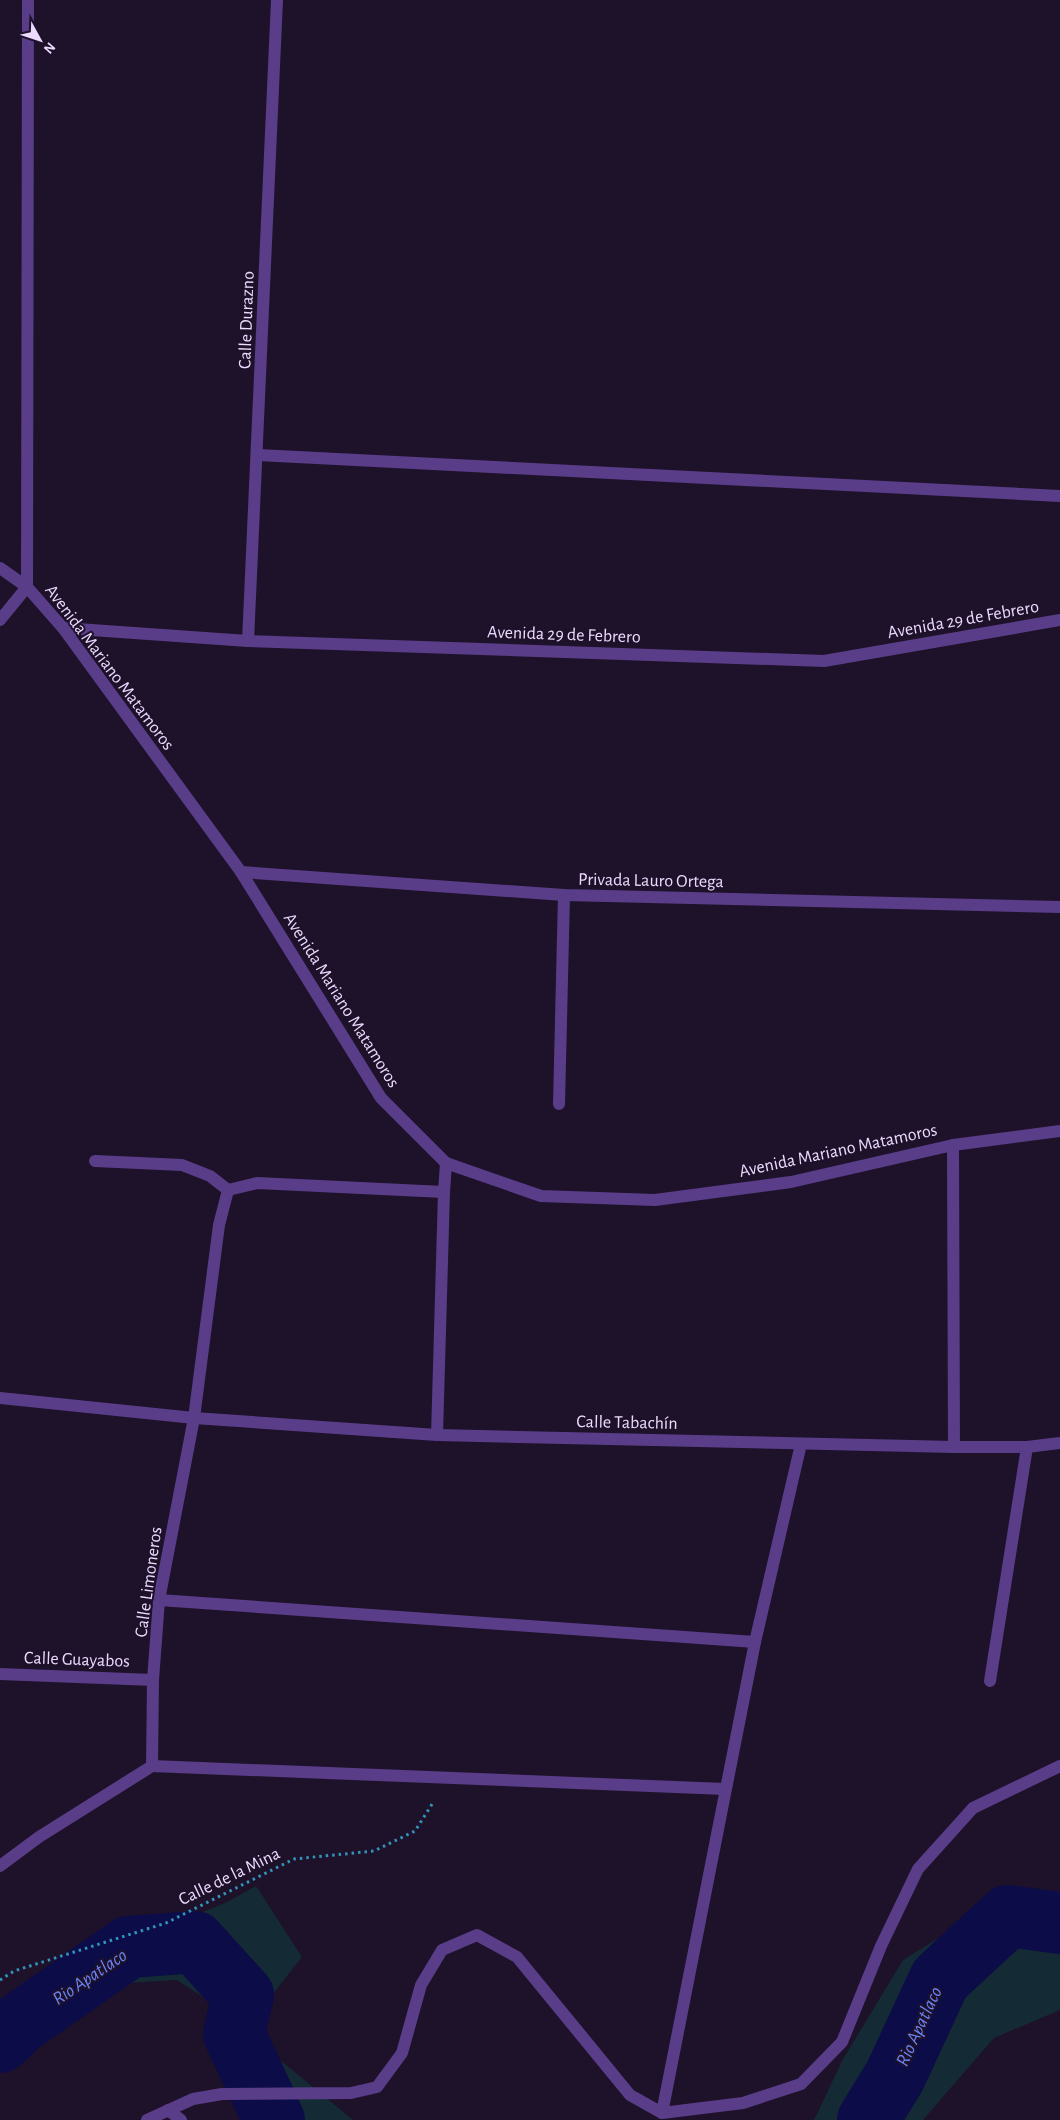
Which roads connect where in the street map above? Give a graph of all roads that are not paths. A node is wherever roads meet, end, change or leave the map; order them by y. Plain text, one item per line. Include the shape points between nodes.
1 (28, 0) edge
2 (277, 0) edge
3 (258, 455) junction
4 (1060, 496) edge
5 (0, 568) edge
6 (26, 587) junction
7 (0, 620) edge
8 (1060, 620) edge
9 (63, 628) junction
10 (248, 641) junction
11 (241, 872) junction
12 (564, 895) junction
13 (1060, 907) edge
14 (558, 1104) dead end
15 (1060, 1131) edge
16 (953, 1145) junction
17 (95, 1161) dead end
18 (446, 1163) junction
19 (228, 1190) junction
20 (444, 1192) junction
21 (0, 1398) edge
22 (194, 1418) junction
23 (437, 1435) junction
24 (1060, 1443) edge
25 (801, 1444) junction
26 (954, 1447) junction
27 (1027, 1447) junction
28 (159, 1600) junction
29 (755, 1642) junction
30 (0, 1674) edge
31 (153, 1680) junction
32 (990, 1681) dead end
33 (152, 1766) junction
34 (1060, 1766) edge
35 (725, 1789) junction
36 (0, 1866) edge
37 (168, 2110) junction
38 (662, 2113) junction
39 (148, 2120) edge
40 (181, 2120) edge

1 - 6 street
2 - 3 street, Calle Durazno
3 - 4 street
3 - 10 street, Calle Durazno
5 - 6 street, Avenida Mariano Matamoros
6 - 7 street
6 - 9 street, Avenida Mariano Matamoros
8 - 10 street, Avenida 29 de Febrero via 824,661
9 - 10 street, Avenida 29 de Febrero
9 - 11 street, Avenida Mariano Matamoros
11 - 12 street, Privada Lauro Ortega
11 - 18 street, Avenida Mariano Matamoros via 381,1098
12 - 13 street, Privada Lauro Ortega
12 - 14 street
15 - 16 street, Avenida Mariano Matamoros
16 - 18 street, Avenida Mariano Matamoros via 792,1182 655,1200 541,1196
16 - 26 street
17 - 19 street via 182,1165 210,1176
18 - 20 street
19 - 20 street via 257,1184
19 - 22 street, Calle Limoneros via 219,1225
20 - 23 street
21 - 22 street, Calle Tabachín
22 - 23 street, Calle Tabachín
22 - 28 street, Calle Limoneros
23 - 25 street, Calle Tabachín
24 - 27 street, Calle Tabachín
25 - 26 street, Calle Tabachín
25 - 29 street
26 - 27 street, Calle Tabachín
27 - 32 street
28 - 29 street
28 - 31 street, Calle Limoneros
29 - 35 street
30 - 31 street, Calle Guayabos
31 - 33 street, Calle Limoneros
33 - 35 street
33 - 36 street via 39,1837
34 - 38 street via 973,1808 918,1869 881,1946 842,2042 801,2084 743,2103
35 - 38 street
37 - 38 street via 222,2094 351,2093 377,2087 402,2053 421,1985 442,1950 477,1935 517,1957 630,2095
37 - 39 street
37 - 40 street

